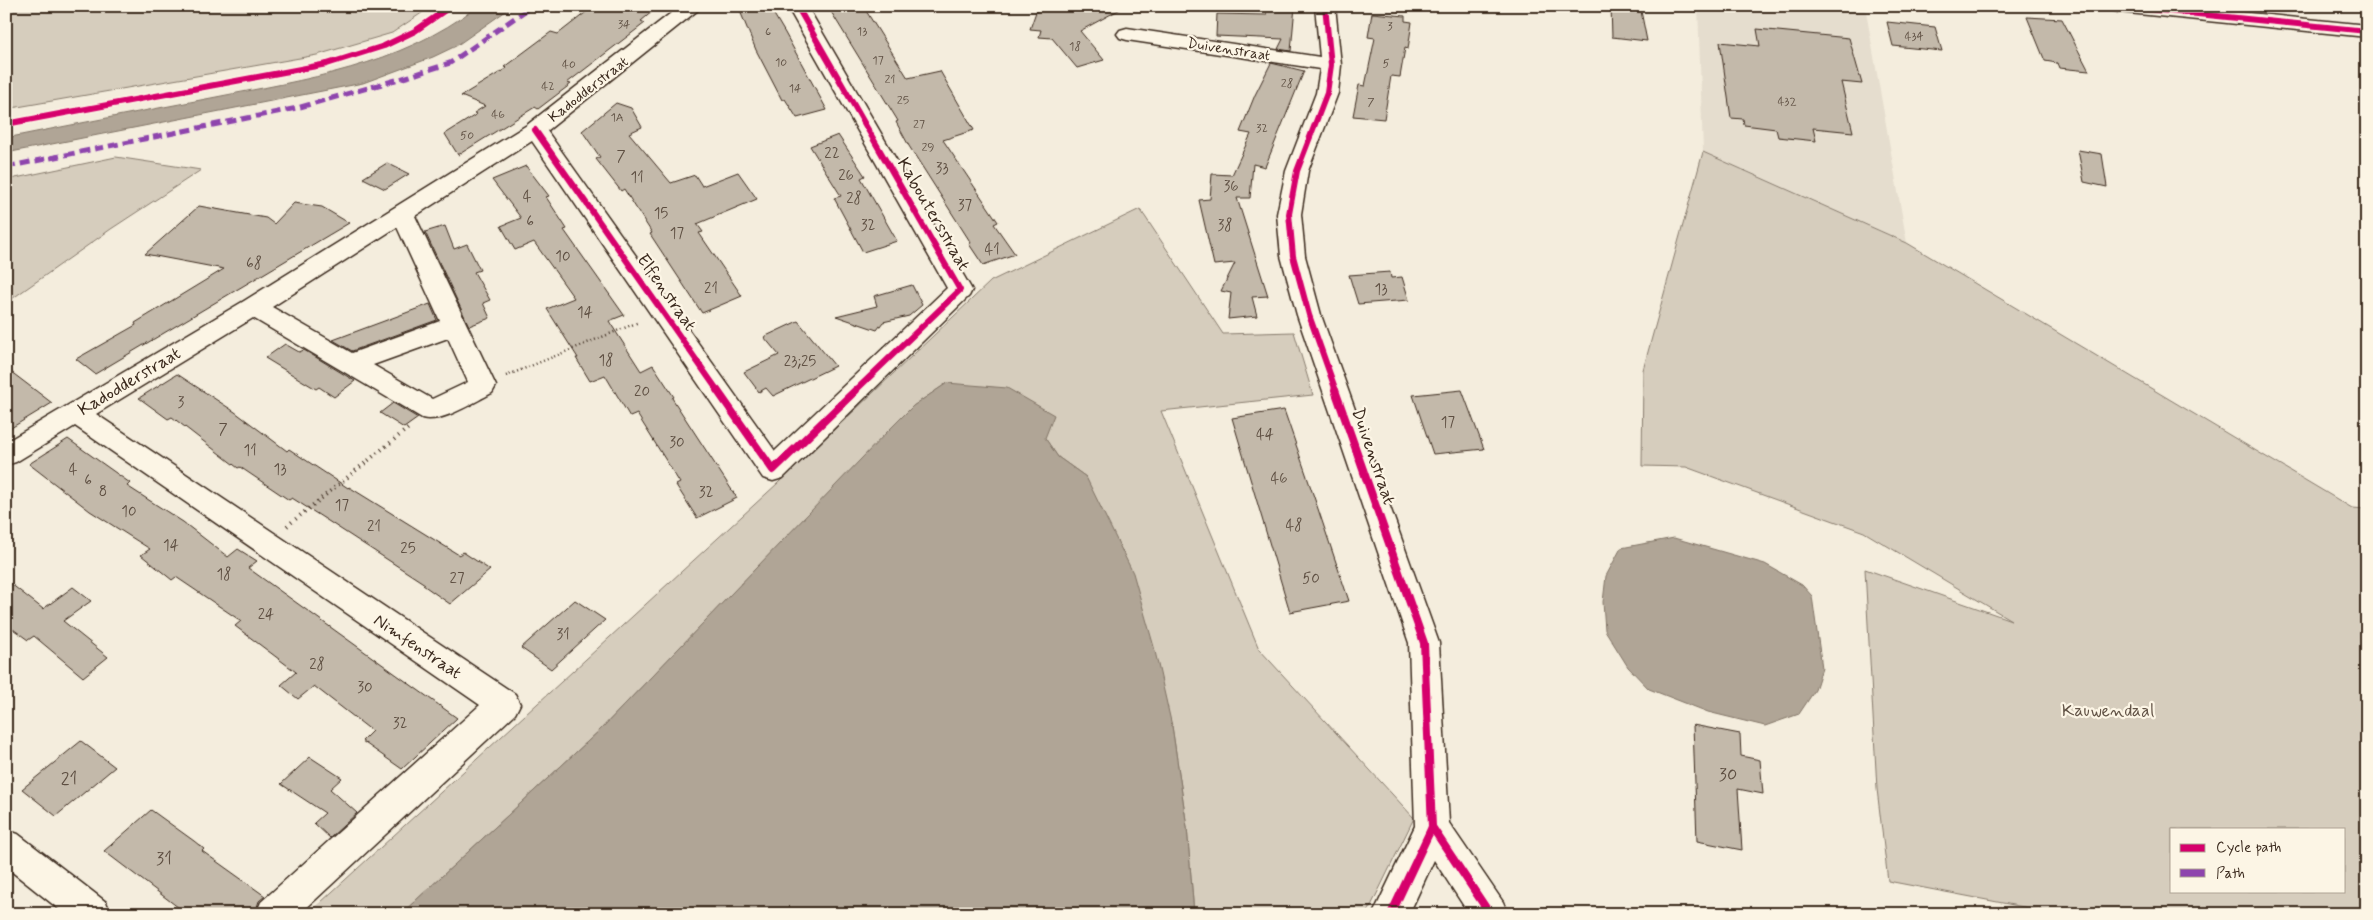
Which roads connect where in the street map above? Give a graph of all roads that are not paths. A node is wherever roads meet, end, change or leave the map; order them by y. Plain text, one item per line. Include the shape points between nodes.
1 (693, 6) edge
2 (797, 6) edge
3 (1325, 6) edge
4 (2118, 6) edge
5 (2367, 31) edge
6 (1126, 34) dead end
7 (1331, 65) junction
8 (536, 130) junction
9 (402, 214) junction
10 (253, 307) junction
11 (456, 326) junction
12 (350, 364) junction
13 (75, 413) junction
14 (6, 455) edge
15 (773, 470) joint
16 (1432, 827) junction
17 (6, 846) edge
18 (93, 914) edge
19 (274, 914) edge
20 (1391, 914) edge
21 (1490, 914) edge

1 - 8 street, Kadodderstraat
2 - 15 street, Kaboutersstraat via 960,290
3 - 7 street, Duivenstraat
4 - 5 street
6 - 7 street, Duivenstraat
7 - 16 street, Duivenstraat via 1327,93 1297,171 1289,214 1293,256 1308,315 1424,643
8 - 9 street, Kadodderstraat
8 - 15 street, Elfenstraat
9 - 10 street, Kadodderstraat
9 - 11 street
10 - 12 street
10 - 13 street, Kadodderstraat
11 - 12 street
11 - 12 street via 484,386 431,411
13 - 14 street, Kadodderstraat
13 - 19 street, Nimfenstraat via 504,704
16 - 20 street, Duivenstraat
16 - 21 street
17 - 18 street

